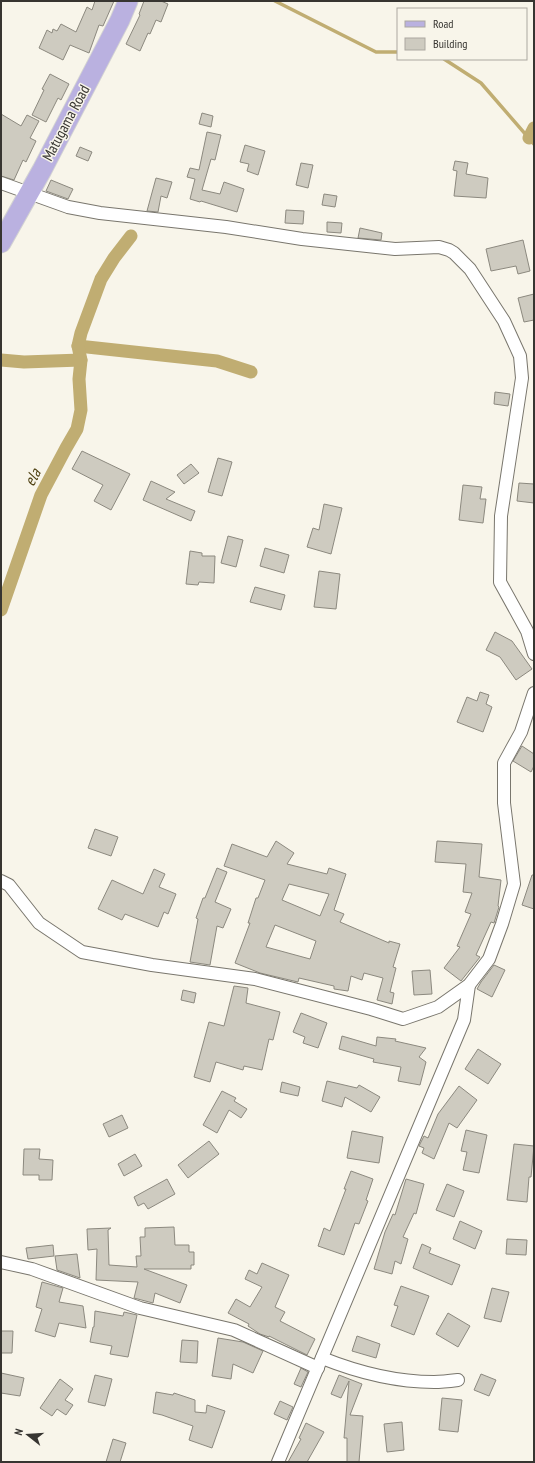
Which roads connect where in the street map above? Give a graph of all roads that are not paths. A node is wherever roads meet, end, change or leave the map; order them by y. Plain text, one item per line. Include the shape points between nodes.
1 (128, 1) edge
2 (1, 183) edge
3 (29, 192) junction
4 (1, 243) edge
5 (534, 654) edge
6 (534, 693) edge
7 (1, 881) edge
8 (470, 985) junction
9 (1, 1262) edge
10 (320, 1363) junction
11 (458, 1380) dead end
12 (278, 1462) edge

1 - 3 main road, Matugama Road
2 - 3 street
3 - 4 main road, Matugama Road
3 - 5 street via 68,207 100,213 395,249 439,247 454,253 470,269 504,321 520,356 522,378 501,516 500,582 527,631
6 - 8 street via 521,732 504,763 504,803 514,884 489,959
7 - 8 street via 9,885 39,923 82,952 152,966 255,979 403,1019 438,1007
8 - 10 street via 464,1020
9 - 10 street via 32,1269 140,1308 234,1330
10 - 11 street via 394,1379 434,1382
10 - 12 street

